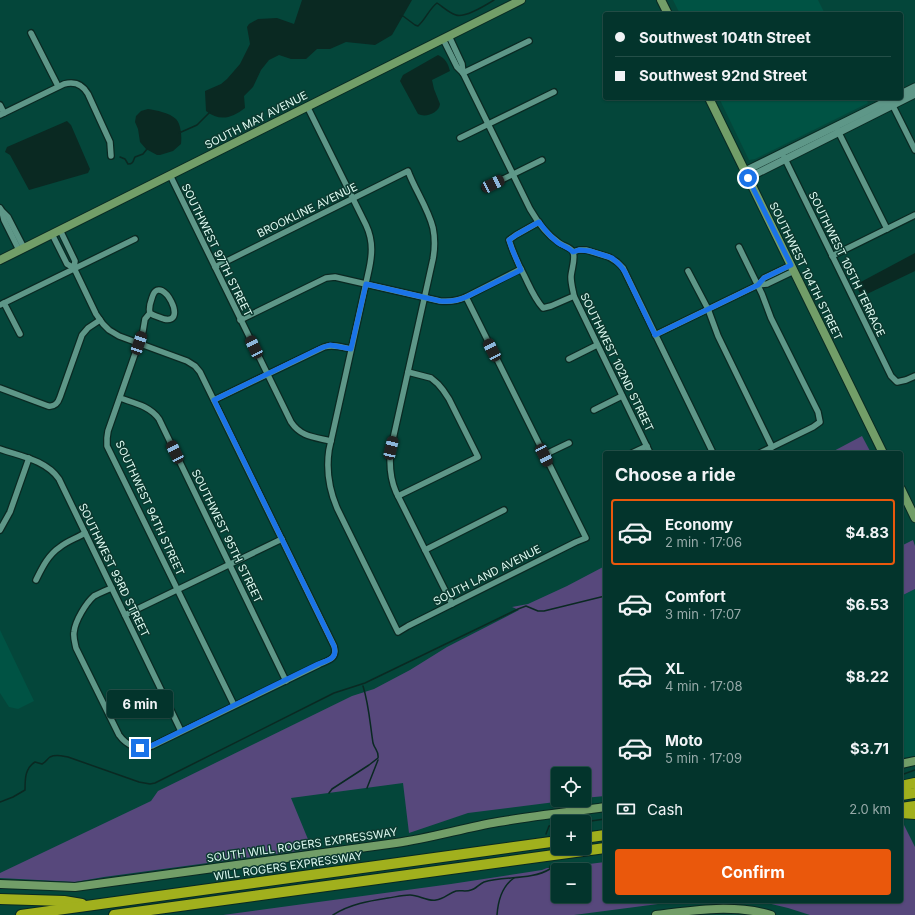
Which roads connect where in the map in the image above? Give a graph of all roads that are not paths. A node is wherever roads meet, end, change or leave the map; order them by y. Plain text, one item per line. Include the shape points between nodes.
1 (521, 0) edge
2 (661, 0) edge
3 (667, 12) edge
4 (31, 33) dead end
5 (446, 37) junction
6 (529, 41) dead end
7 (463, 73) junction
8 (58, 86) junction
9 (915, 87) edge
10 (554, 92) dead end
11 (903, 93) edge
12 (915, 94) edge
13 (903, 98) edge
14 (710, 100) edge
15 (892, 101) edge
16 (0, 105) edge
17 (307, 106) junction
18 (2, 114) edge
19 (488, 124) junction
20 (837, 129) junction
21 (460, 138) dead end
22 (915, 150) edge
23 (111, 156) dead end
24 (783, 156) junction
25 (542, 160) dead end
26 (512, 174) junction
27 (746, 174) junction
28 (170, 175) junction
29 (485, 188) dead end
30 (354, 198) junction
31 (1, 211) edge
32 (915, 215) edge
33 (539, 222) junction
34 (887, 229) junction
35 (56, 232) junction
36 (134, 239) dead end
37 (739, 247) dead end
38 (21, 249) junction
39 (573, 252) junction
40 (832, 256) junction
41 (0, 260) edge
42 (215, 267) junction
43 (74, 268) junction
44 (792, 268) junction
45 (521, 270) junction
46 (688, 270) dead end
47 (366, 284) junction
48 (758, 285) junction
49 (574, 296) junction
50 (424, 297) junction
51 (466, 297) junction
52 (2, 304) edge
53 (708, 310) junction
54 (150, 313) junction
55 (100, 320) junction
56 (240, 320) junction
57 (20, 334) dead end
58 (655, 335) junction
59 (139, 343) junction
60 (597, 346) junction
61 (351, 349) junction
62 (569, 359) dead end
63 (408, 372) junction
64 (267, 375) junction
65 (915, 376) edge
66 (0, 388) edge
67 (622, 396) junction
68 (120, 398) junction
69 (214, 400) junction
70 (594, 410) dead end
71 (331, 441) junction
72 (569, 442) dead end
73 (646, 446) junction
74 (772, 447) junction
75 (0, 449) edge
76 (636, 451) edge
77 (649, 451) edge
78 (712, 451) edge
79 (764, 451) edge
80 (882, 451) edge
81 (544, 455) junction
82 (29, 458) junction
83 (903, 494) edge
84 (398, 496) junction
85 (504, 510) dead end
86 (915, 518) edge
87 (0, 530) edge
88 (85, 534) junction
89 (282, 539) junction
90 (425, 550) junction
91 (230, 564) junction
92 (36, 580) dead end
93 (112, 588) junction
94 (177, 590) junction
95 (452, 604) junction
96 (125, 615) junction
97 (286, 681) junction
98 (234, 705) junction
99 (181, 731) junction
100 (915, 761) edge
101 (903, 764) edge
102 (915, 782) edge
103 (903, 785) edge
104 (915, 793) edge
105 (903, 794) edge
106 (915, 806) edge
107 (603, 807) edge
108 (903, 808) edge
109 (903, 813) edge
110 (915, 814) edge
111 (603, 835) edge
112 (591, 837) edge
113 (551, 843) edge
114 (603, 848) edge
115 (0, 884) edge
116 (0, 899) edge
117 (91, 906) junction
118 (148, 910) junction
119 (21, 915) edge
120 (114, 915) edge
121 (130, 915) edge
122 (656, 915) edge
123 (771, 915) edge

1 - 5 main road, SOUTH MAY AVENUE
2 - 3 main road
4 - 8 street
5 - 7 street via 457,67
5 - 17 main road, SOUTH MAY AVENUE
6 - 7 street
7 - 19 street
8 - 18 street
8 - 23 street via 73,83 86,90 110,142
9 - 11 street
10 - 19 street
12 - 13 street
14 - 27 main road, SOUTHWEST 104TH STREET
15 - 20 street
15 - 22 street
16 - 18 street
17 - 28 main road, SOUTH MAY AVENUE
17 - 30 street
19 - 21 street
19 - 26 street
20 - 24 street
20 - 34 street
24 - 27 street
24 - 40 street, SOUTHWEST 105TH TERRACE
25 - 26 street
26 - 29 street
26 - 33 street
27 - 44 main road, SOUTHWEST 104TH STREET
28 - 35 main road, SOUTH MAY AVENUE
28 - 42 street, SOUTHWEST 97TH STREET
30 - 42 street, BROOKLINE AVENUE
30 - 47 street via 372,247
30 - 50 street, BROOKLINE AVENUE via 408,171 429,217 434,235 433,259
31 - 38 street via 8,216
32 - 34 street
33 - 39 street via 554,239
33 - 45 street via 509,240
34 - 40 street
35 - 38 main road, SOUTH MAY AVENUE
35 - 43 street via 75,261
35 - 43 street via 67,264
36 - 43 street
37 - 48 street
38 - 41 main road, SOUTH MAY AVENUE
39 - 49 street, SOUTHWEST 102ND STREET via 571,277
39 - 58 street via 590,251 612,258 620,265
40 - 65 street, SOUTHWEST 105TH TERRACE via 891,376 897,382
42 - 56 street, SOUTHWEST 97TH STREET
43 - 52 street
43 - 55 street
44 - 48 street via 766,284
44 - 80 main road, SOUTHWEST 104TH STREET
45 - 49 street via 536,300 543,308
45 - 51 street
46 - 53 street
47 - 50 street
47 - 56 street via 326,278
47 - 61 street
48 - 53 street
48 - 74 street via 771,318 818,412 820,422
49 - 60 street, SOUTHWEST 102ND STREET
50 - 51 street via 448,302
50 - 63 street
51 - 81 street
52 - 57 street
53 - 58 street
53 - 74 street
54 - 54 street, SOUTHWEST 94TH STREET via 166,320 174,316 174,309 165,292 158,290 154,293 149,306
54 - 59 street, SOUTHWEST 94TH STREET
55 - 59 street via 112,332
55 - 66 street via 82,335 56,404 48,406
56 - 64 street, SOUTHWEST 97TH STREET
58 - 78 street
59 - 68 street, SOUTHWEST 94TH STREET
59 - 69 street via 192,364 201,374
60 - 62 street
60 - 67 street, SOUTHWEST 102ND STREET
61 - 64 street via 335,345 326,346
61 - 71 street
63 - 84 street via 390,454 391,474
63 - 84 street via 431,378 443,390 450,399 478,457
64 - 69 street
64 - 71 street, SOUTHWEST 97TH STREET via 294,427 303,434
67 - 70 street
67 - 73 street, SOUTHWEST 102ND STREET
68 - 91 street, SOUTHWEST 95TH STREET via 149,409 158,417
68 - 94 street, SOUTHWEST 94TH STREET via 107,435 108,446
69 - 89 street
71 - 95 street, SOUTH LAND AVENUE via 328,472 334,502 398,632
72 - 81 street
73 - 76 street
73 - 77 street, SOUTHWEST 102ND STREET
74 - 79 street
75 - 82 street, SOUTHWEST 93RD STREET
81 - 95 street, SOUTH LAND AVENUE via 586,538
82 - 87 street via 10,512
82 - 88 street, SOUTHWEST 93RD STREET via 48,467 56,476
83 - 86 main road
84 - 90 street
85 - 90 street
88 - 92 street via 56,550
88 - 93 street, SOUTHWEST 93RD STREET
89 - 91 street
89 - 97 street via 335,648 335,654 331,659
90 - 95 street
91 - 94 street
91 - 97 street, SOUTHWEST 95TH STREET
93 - 96 street, SOUTHWEST 93RD STREET
93 - 99 street via 91,599 77,621 74,635 78,652 125,742 134,747 146,748
94 - 96 street
94 - 98 street, SOUTHWEST 94TH STREET
96 - 99 street, SOUTHWEST 93RD STREET
97 - 98 street
98 - 99 street
100 - 101 main road
102 - 103 highway
104 - 105 highway
106 - 108 highway
107 - 115 main road, SOUTH WILL ROGERS EXPRESSWAY via 499,822 396,843 75,887
109 - 110 highway
111 - 112 highway
113 - 117 highway, WILL ROGERS EXPRESSWAY
114 - 118 highway
116 - 117 highway via 64,901
117 - 119 highway, WILL ROGERS EXPRESSWAY
118 - 120 highway
118 - 121 highway
122 - 123 main road via 697,909 730,909

